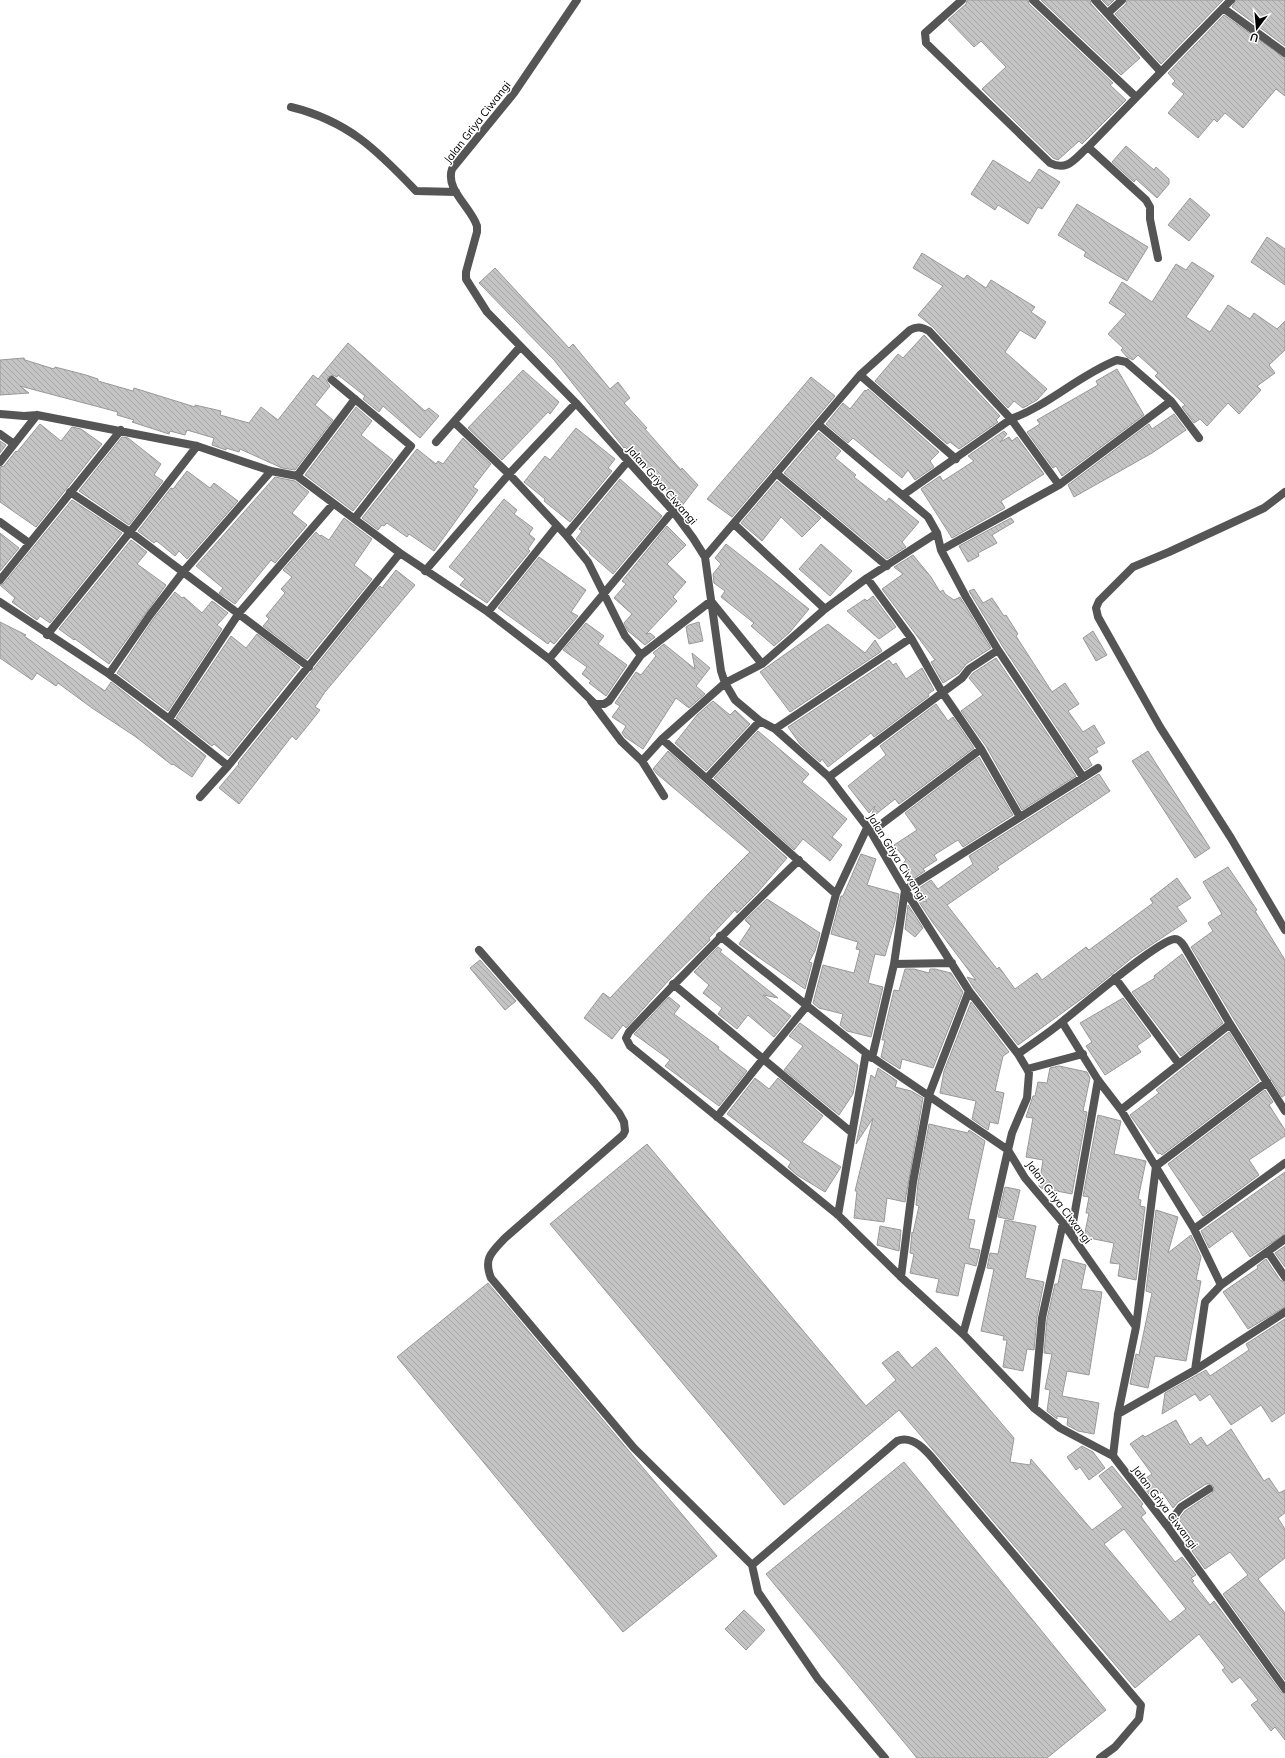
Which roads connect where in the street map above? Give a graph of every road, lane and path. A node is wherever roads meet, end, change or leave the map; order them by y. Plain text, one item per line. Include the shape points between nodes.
1 (577, 0) edge
2 (962, 0) edge
3 (1033, 0) edge
4 (1095, 0) edge
5 (1122, 0) edge
6 (1231, 0) edge
7 (1223, 8) junction
8 (1108, 13) junction
9 (1285, 52) edge
10 (1161, 72) junction
11 (1136, 97) junction
12 (291, 106) dead end
13 (1088, 147) junction
14 (456, 192) junction
15 (1158, 258) dead end
16 (520, 347) junction
17 (860, 375) junction
18 (332, 380) dead end
19 (355, 399) junction
20 (1171, 401) junction
21 (576, 403) junction
22 (0, 414) edge
23 (37, 415) junction
24 (1011, 419) junction
25 (454, 422) junction
26 (819, 425) junction
27 (121, 430) junction
28 (0, 434) edge
29 (1199, 438) dead end
30 (436, 442) dead end
31 (14, 444) junction
32 (196, 446) junction
33 (956, 459) junction
34 (628, 461) junction
35 (0, 462) edge
36 (271, 471) junction
37 (776, 473) junction
38 (509, 474) junction
39 (297, 476) junction
40 (1059, 484) junction
41 (70, 492) junction
42 (1285, 492) edge
43 (903, 495) junction
44 (333, 504) junction
45 (673, 511) junction
46 (355, 518) junction
47 (0, 522) edge
48 (734, 524) junction
49 (557, 526) junction
50 (130, 532) junction
51 (937, 533) junction
52 (566, 535) junction
53 (29, 544) junction
54 (940, 550) junction
55 (400, 553) junction
56 (705, 557) junction
57 (887, 566) junction
58 (424, 571) junction
59 (183, 572) junction
60 (867, 578) junction
61 (0, 580) edge
62 (604, 594) junction
63 (711, 601) junction
64 (0, 602) edge
65 (825, 609) junction
66 (488, 612) junction
67 (239, 613) junction
68 (47, 635) junction
69 (911, 638) junction
70 (998, 650) junction
71 (641, 655) junction
72 (549, 659) junction
73 (762, 664) junction
74 (309, 667) junction
75 (109, 674) junction
76 (724, 682) junction
77 (942, 692) junction
78 (591, 701) junction
79 (169, 719) junction
80 (760, 721) junction
81 (775, 729) junction
82 (662, 739) junction
83 (982, 749) junction
84 (642, 761) junction
85 (228, 766) junction
86 (1098, 768) dead end
87 (829, 777) junction
88 (1083, 777) junction
89 (707, 778) junction
90 (664, 796) dead end
91 (200, 797) dead end
92 (1020, 817) junction
93 (869, 830) junction
94 (799, 860) junction
95 (904, 890) junction
96 (836, 894) junction
97 (1285, 930) edge
98 (720, 936) junction
99 (478, 950) dead end
100 (952, 963) junction
101 (894, 964) junction
102 (1115, 978) junction
103 (674, 984) junction
104 (968, 991) junction
105 (806, 1007) junction
106 (1062, 1022) junction
107 (1230, 1024) junction
108 (1018, 1054) junction
109 (1083, 1054) junction
110 (869, 1055) junction
111 (763, 1058) junction
112 (1179, 1064) junction
113 (1028, 1069) junction
114 (1098, 1080) junction
115 (1267, 1082) junction
116 (929, 1095) junction
117 (1121, 1110) junction
118 (1285, 1111) edge
119 (717, 1117) junction
120 (851, 1132) junction
121 (1008, 1150) junction
122 (1285, 1163) edge
123 (1156, 1166) junction
124 (838, 1215) junction
125 (1063, 1223) junction
126 (1194, 1229) junction
127 (1071, 1234) junction
128 (1285, 1239) edge
129 (1268, 1252) junction
130 (900, 1277) junction
131 (1285, 1277) edge
132 (1221, 1285) junction
133 (1285, 1312) edge
134 (1136, 1327) junction
135 (963, 1334) junction
136 (1195, 1370) junction
137 (1034, 1408) junction
138 (1118, 1414) junction
139 (1113, 1456) junction
140 (1209, 1489) dead end
141 (1166, 1526) junction
142 (752, 1565) junction
143 (1285, 1689) edge
144 (885, 1758) edge
145 (1100, 1758) edge

1 - 14 street, Jalan Griya Ciwangi via 514,93 452,169 451,177
2 - 13 street via 925,33 925,40 929,46 1050,163 1058,167 1068,165
3 - 11 street
4 - 8 street
5 - 8 street
6 - 7 street
7 - 9 street
7 - 10 street
8 - 10 street
10 - 11 street
11 - 13 street
12 - 14 street via 314,112 354,133 416,191
13 - 15 street via 1146,200 1150,207
14 - 16 street, Jalan Griya Ciwangi via 477,226 466,279 487,312
16 - 21 street, Jalan Griya Ciwangi
16 - 25 street
17 - 24 street via 910,330 915,327 922,328 929,331
17 - 26 street
17 - 33 street
18 - 19 street
19 - 39 street
19 - 46 street via 411,446
20 - 24 street via 1126,362 1117,360 1066,388 1029,413
20 - 29 street
20 - 40 street
21 - 34 street, Jalan Griya Ciwangi
21 - 38 street
22 - 23 street
23 - 27 street
23 - 31 street
24 - 33 street
24 - 40 street
25 - 30 street
25 - 38 street
26 - 37 street
26 - 43 street
27 - 32 street
27 - 41 street
28 - 31 street
31 - 35 street
32 - 36 street
32 - 50 street
33 - 43 street
34 - 45 street, Jalan Griya Ciwangi
34 - 52 street
36 - 39 street
36 - 59 street
37 - 48 street
37 - 57 street
38 - 49 street
38 - 58 street
39 - 44 street
40 - 54 street
41 - 50 street
41 - 53 street
42 - 97 street via 1264,508 1133,567 1099,601 1096,608 1098,617 1160,727 1231,838
43 - 51 street via 928,517
44 - 46 street
44 - 67 street
45 - 56 street, Jalan Griya Ciwangi
45 - 62 street
46 - 55 street
47 - 53 street
48 - 56 street
48 - 65 street
49 - 52 street
49 - 66 street
50 - 59 street
50 - 68 street
51 - 54 street
51 - 57 street
52 - 62 street via 588,562
53 - 61 street
54 - 70 street
55 - 58 street
55 - 74 street
56 - 63 street, Jalan Griya Ciwangi
57 - 60 street
58 - 66 street
59 - 67 street
59 - 75 street
60 - 65 street
60 - 69 street
62 - 71 street via 625,636
62 - 72 street
63 - 71 street
63 - 73 street
63 - 76 street, Jalan Griya Ciwangi
64 - 68 street
65 - 73 street
66 - 72 street
67 - 74 street
67 - 79 street
68 - 75 street
69 - 77 street
69 - 81 street
70 - 77 street
70 - 88 street
71 - 78 street via 609,701 600,705
72 - 78 street
73 - 76 street
74 - 85 street
75 - 79 street
76 - 80 street, Jalan Griya Ciwangi via 735,700
76 - 82 street
77 - 83 street
77 - 87 street
78 - 84 street via 621,741
79 - 85 street
80 - 81 street, Jalan Griya Ciwangi
80 - 89 street
81 - 87 street, Jalan Griya Ciwangi
82 - 84 street
82 - 89 street
83 - 92 street
83 - 93 street
84 - 90 street
85 - 91 street
86 - 88 street
87 - 93 street, Jalan Griya Ciwangi
88 - 92 street
89 - 94 street
92 - 95 street
93 - 95 street, Jalan Griya Ciwangi
93 - 96 street
94 - 96 street
94 - 98 street
95 - 100 street, Jalan Griya Ciwangi
95 - 101 street
96 - 105 street
98 - 103 street
98 - 105 street
99 - 142 street via 595,1083 619,1113 625,1127 624,1135 504,1238 490,1254 487,1268 491,1278 634,1448
100 - 101 street
100 - 104 street, Jalan Griya Ciwangi
101 - 110 street
102 - 106 street
102 - 107 street via 1163,944 1174,939 1179,940
102 - 112 street
103 - 111 street
103 - 119 street via 626,1038 630,1046
104 - 108 street, Jalan Griya Ciwangi
104 - 116 street
105 - 110 street
105 - 111 street
106 - 108 street
106 - 109 street
107 - 112 street
107 - 115 street
108 - 113 street, Jalan Griya Ciwangi
109 - 113 street
109 - 114 street
110 - 116 street
110 - 120 street
111 - 119 street
111 - 120 street
112 - 117 street
113 - 121 street via 1027,1098 1012,1133
114 - 117 street
114 - 127 street
115 - 118 street
115 - 123 street
116 - 121 street
116 - 130 street via 912,1182
117 - 123 street
119 - 124 street
120 - 124 street
121 - 125 street, Jalan Griya Ciwangi via 1025,1178
121 - 135 street via 982,1265
122 - 126 street
123 - 126 street
123 - 134 street
124 - 130 street
125 - 127 street, Jalan Griya Ciwangi
125 - 137 street via 1042,1318
126 - 132 street
127 - 134 street, Jalan Griya Ciwangi
128 - 129 street
129 - 131 street
129 - 132 street
130 - 135 street
132 - 136 street via 1205,1302
133 - 136 street
134 - 138 street
135 - 137 street
136 - 138 street
137 - 139 street via 1060,1428
138 - 139 street
139 - 141 street, Jalan Griya Ciwangi
140 - 141 street via 1181,1507
141 - 143 street, Jalan Griya Ciwangi
142 - 144 street via 758,1592 818,1679
142 - 145 street via 897,1441 913,1441 945,1473 1142,1706 1139,1719 1115,1747

